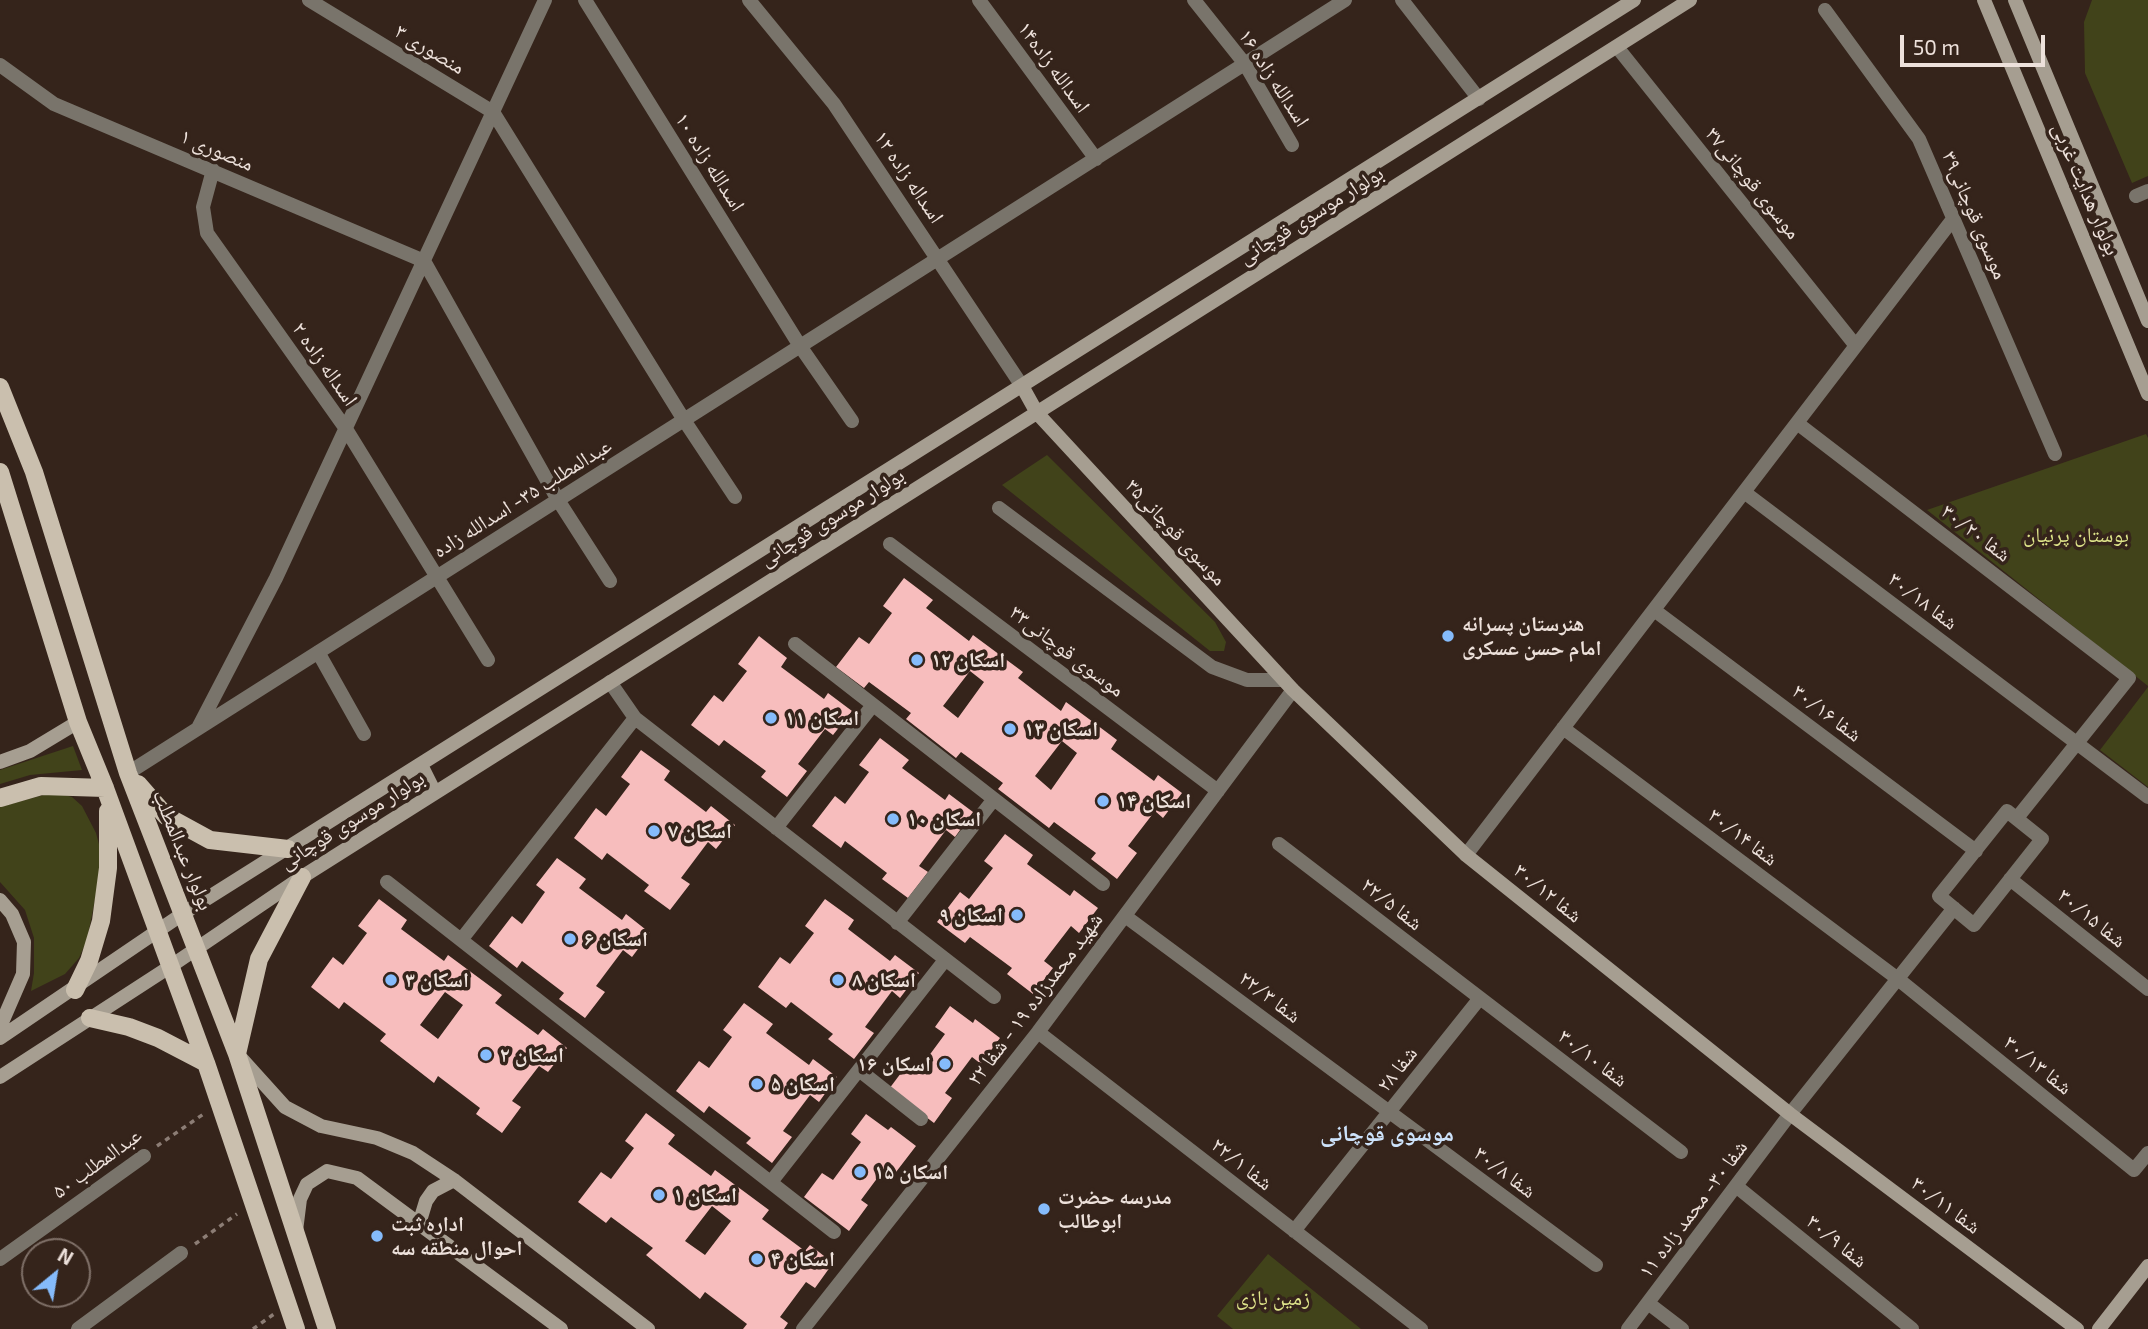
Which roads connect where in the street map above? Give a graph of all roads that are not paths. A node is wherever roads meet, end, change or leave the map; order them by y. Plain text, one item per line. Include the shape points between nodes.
1 (309, 0) edge
2 (545, 0) edge
3 (585, 0) edge
4 (749, 0) edge
5 (979, 0) edge
6 (1194, 0) edge
7 (1345, 0) edge
8 (1402, 0) edge
9 (1634, 0) edge
10 (1690, 0) edge
11 (1984, 0) edge
12 (2015, 0) edge
13 (1825, 10) dead end
14 (1617, 47) junction
15 (1245, 64) junction
16 (0, 65) edge
17 (1479, 99) junction
18 (493, 112) junction
19 (1292, 145) dead end
20 (1096, 159) junction
21 (213, 170) junction
22 (1953, 219) junction
23 (938, 258) junction
24 (424, 261) junction
25 (2148, 321) edge
26 (800, 346) junction
27 (1856, 346) junction
28 (1022, 386) junction
29 (0, 387) edge
30 (2148, 394) edge
31 (1037, 413) junction
32 (684, 420) junction
33 (852, 421) dead end
34 (1797, 423) junction
35 (346, 429) junction
36 (2054, 454) dead end
37 (0, 472) edge
38 (1744, 492) junction
39 (735, 497) dead end
40 (558, 500) junction
41 (999, 508) dead end
42 (890, 544) dead end
43 (437, 577) junction
44 (610, 581) dead end
45 (1654, 610) junction
46 (794, 643) dead end
47 (318, 652) junction
48 (488, 660) dead end
49 (610, 682) junction
50 (1289, 685) junction
51 (873, 705) junction
52 (635, 718) junction
53 (78, 722) junction
54 (1563, 728) junction
55 (197, 729) junction
56 (365, 734) dead end
57 (2077, 743) junction
58 (0, 762) edge
59 (421, 765) junction
60 (128, 773) junction
61 (1218, 791) junction
62 (107, 792) junction
63 (435, 793) junction
64 (2148, 797) edge
65 (0, 798) edge
66 (994, 799) junction
67 (2017, 818) junction
68 (776, 828) junction
69 (1279, 844) dead end
70 (288, 849) junction
71 (1976, 850) junction
72 (1466, 855) junction
73 (302, 877) junction
74 (2010, 879) junction
75 (387, 882) dead end
76 (1103, 884) dead end
77 (0, 900) edge
78 (1954, 908) junction
79 (184, 914) junction
80 (1125, 916) junction
81 (897, 923) junction
82 (158, 930) junction
83 (461, 940) junction
84 (197, 946) junction
85 (945, 960) junction
86 (171, 966) junction
87 (1898, 979) junction
88 (2148, 989) edge
89 (75, 990) junction
90 (994, 997) dead end
91 (1480, 998) junction
92 (90, 1018) junction
93 (0, 1027) edge
94 (1038, 1032) junction
95 (0, 1038) edge
96 (237, 1054) junction
97 (206, 1063) junction
98 (859, 1070) junction
99 (0, 1077) edge
100 (1390, 1112) junction
101 (1790, 1114) junction
102 (921, 1119) dead end
103 (1681, 1152) dead end
104 (2148, 1153) edge
105 (144, 1156) road end
106 (454, 1180) junction
107 (771, 1182) junction
108 (1736, 1186) junction
109 (419, 1224) junction
110 (1294, 1231) junction
111 (834, 1232) dead end
112 (296, 1236) junction
113 (181, 1253) road end
114 (0, 1259) edge
115 (1595, 1265) dead end
116 (2148, 1266) edge
117 (1648, 1303) junction
118 (78, 1329) edge
119 (296, 1329) edge
120 (327, 1329) edge
121 (561, 1329) edge
122 (648, 1329) edge
123 (803, 1329) edge
124 (1421, 1329) edge
125 (1628, 1329) edge
126 (1682, 1329) edge
127 (1912, 1329) edge
128 (2077, 1329) edge
129 (2099, 1329) edge

1 - 18 street, منصوری ۳
2 - 18 street
3 - 26 street, اسدالله زاده ۱۰
4 - 23 street, اسداله زاده ۱۲ via 834,104
5 - 20 street, اسدالله زاده۱۴
6 - 15 street, اسدالله زاده ۱۶
7 - 15 street, عبدالمطلب ۳۵- اسدالله زاده
8 - 17 street
9 - 17 street, بولوار موسوی قوچانی
10 - 14 street, بولوار موسوی قوچانی
11 - 30 street, بولوار هدایت غربی
12 - 25 street, بولوار هدایت غربی
13 - 22 street, موسوی قوچانی۳۹ via 1919,139
14 - 27 street, موسوی قوچانی۳۷
14 - 31 street, بولوار موسوی قوچانی
15 - 19 street, اسدالله زاده ۱۶
15 - 20 street, عبدالمطلب ۳۵- اسدالله زاده
16 - 21 street, منصوری ۱ via 54,104
17 - 28 street, بولوار موسوی قوچانی
18 - 24 street
18 - 32 street
20 - 23 street, عبدالمطلب ۳۵- اسدالله زاده
21 - 24 street, منصوری ۱
21 - 35 street, اسداله زاده ۲ via 203,207 207,233
22 - 27 street
22 - 36 street, موسوی قوچانی۳۹
23 - 26 street, عبدالمطلب ۳۵- اسدالله زاده
23 - 28 street, اسداله زاده ۱۲
24 - 35 street
24 - 40 street
26 - 32 street, عبدالمطلب ۳۵- اسدالله زاده
26 - 33 street, اسدالله زاده ۱۰
27 - 34 street
28 - 31 street, موسوی قوچانی۳۵
28 - 59 street, بولوار موسوی قوچانی
29 - 60 main road, بولوار عبدالمطلب via 34,472
31 - 49 street, بولوار موسوی قوچانی
31 - 50 street, موسوی قوچانی۳۵
32 - 39 street
32 - 40 street, عبدالمطلب ۳۵- اسدالله زاده
34 - 38 street
34 - 57 street, شفا ۳۰/۲۰ via 2129,678
35 - 43 street, اسداله زاده ۲
35 - 55 street via 276,578
37 - 53 main road
38 - 45 street
38 - 57 street, شفا ۳۰/۱۸
40 - 43 street, عبدالمطلب ۳۵- اسدالله زاده
40 - 44 street
41 - 50 street via 1212,667 1247,680
42 - 61 street, موسوی قوچانی۳۳
43 - 47 street, عبدالمطلب ۳۵- اسدالله زاده
43 - 48 street, اسداله زاده ۲
45 - 54 street
45 - 71 street, شفا ۳۰/۱۶
46 - 51 street
47 - 55 street, عبدالمطلب ۳۵- اسدالله زاده
47 - 56 street
49 - 52 street
49 - 63 street, بولوار موسوی قوچانی
50 - 61 street, شهید محمدزاده ۱۹ - شفا ۲۲
50 - 72 street, شفا ۳۰/۱۲
51 - 66 street
51 - 68 street
52 - 68 street
52 - 83 street
53 - 58 street via 30,751
53 - 62 main road
54 - 72 street
54 - 87 street, شفا ۳۰/۱۴
55 - 60 street, عبدالمطلب ۳۵- اسدالله زاده
57 - 64 street, شفا ۳۰/۱۸
57 - 67 street
59 - 63 street
59 - 70 street, بولوار موسوی قوچانی
60 - 70 main road via 166,816 210,840
60 - 79 main road, بولوار عبدالمطلب
61 - 80 street, شهید محمدزاده ۱۹ - شفا ۲۲
62 - 65 main road via 41,786
62 - 82 main road
62 - 89 main road via 108,867 101,921
63 - 73 street, بولوار موسوی قوچانی
66 - 76 street
66 - 81 street
67 - 71 street via 2007,811
67 - 74 street via 2042,839
68 - 81 street
69 - 91 street, شفا ۲۲/۵
70 - 79 street, بولوار موسوی قوچانی
71 - 78 street via 1939,896
72 - 101 street, شفا ۳۰/۱۲
73 - 84 street, بولوار موسوی قوچانی
73 - 96 main road via 259,959
74 - 78 street via 1974,925
74 - 88 street, شفا ۳۰/۱۵
75 - 83 street
77 - 93 street via 12,914 24,943 23,974
78 - 87 street, شفا ۳۰- محمد زاده ۱۱
79 - 82 street, بولوار موسوی قوچانی
79 - 84 main road, بولوار عبدالمطلب
80 - 94 street, شهید محمدزاده ۱۹ - شفا ۲۲
80 - 100 street, شفا ۲۲/۳
81 - 85 street
82 - 86 main road
82 - 89 street, بولوار موسوی قوچانی
83 - 107 street
84 - 86 street, بولوار موسوی قوچانی
84 - 96 main road, بولوار عبدالمطلب
85 - 90 street
85 - 98 street
86 - 92 street, بولوار موسوی قوچانی
86 - 97 main road
87 - 101 street, شفا ۳۰- محمد زاده ۱۱
87 - 104 street, شفا ۳۰/۱۳ via 2134,1170
89 - 95 street, بولوار موسوی قوچانی
91 - 100 street, شفا ۲۸
91 - 103 street, شفا ۳۰/۱۰
92 - 97 main road via 148,1035
92 - 99 street, بولوار موسوی قوچانی
94 - 110 street, ۲۲/۱ شفا
94 - 123 street, شهید محمدزاده ۱۹ - شفا ۲۲
96 - 106 street via 285,1107 320,1126 377,1138 413,1153
96 - 112 main road, بولوار عبدالمطلب
97 - 119 main road
98 - 102 street
98 - 107 street
100 - 110 street, شفا ۲۸
100 - 115 street, شفا ۳۰/۸
101 - 108 street, شفا ۳۰- محمد زاده ۱۱
101 - 128 street, شفا ۳۰/۱۱
105 - 114 street, عبدالمطلب ۵۰
106 - 109 street via 433,1192
106 - 122 street
107 - 111 street
108 - 117 street, شفا ۳۰- محمد زاده ۱۱
108 - 127 street, ۳۰/۹ شفا
109 - 112 street via 357,1178 327,1171 307,1184 299,1199
109 - 121 street
110 - 124 street, ۲۲/۱ شفا
112 - 120 main road, بولوار عبدالمطلب
113 - 118 street
116 - 129 street
117 - 125 street, شفا ۳۰- محمد زاده ۱۱
117 - 126 street

